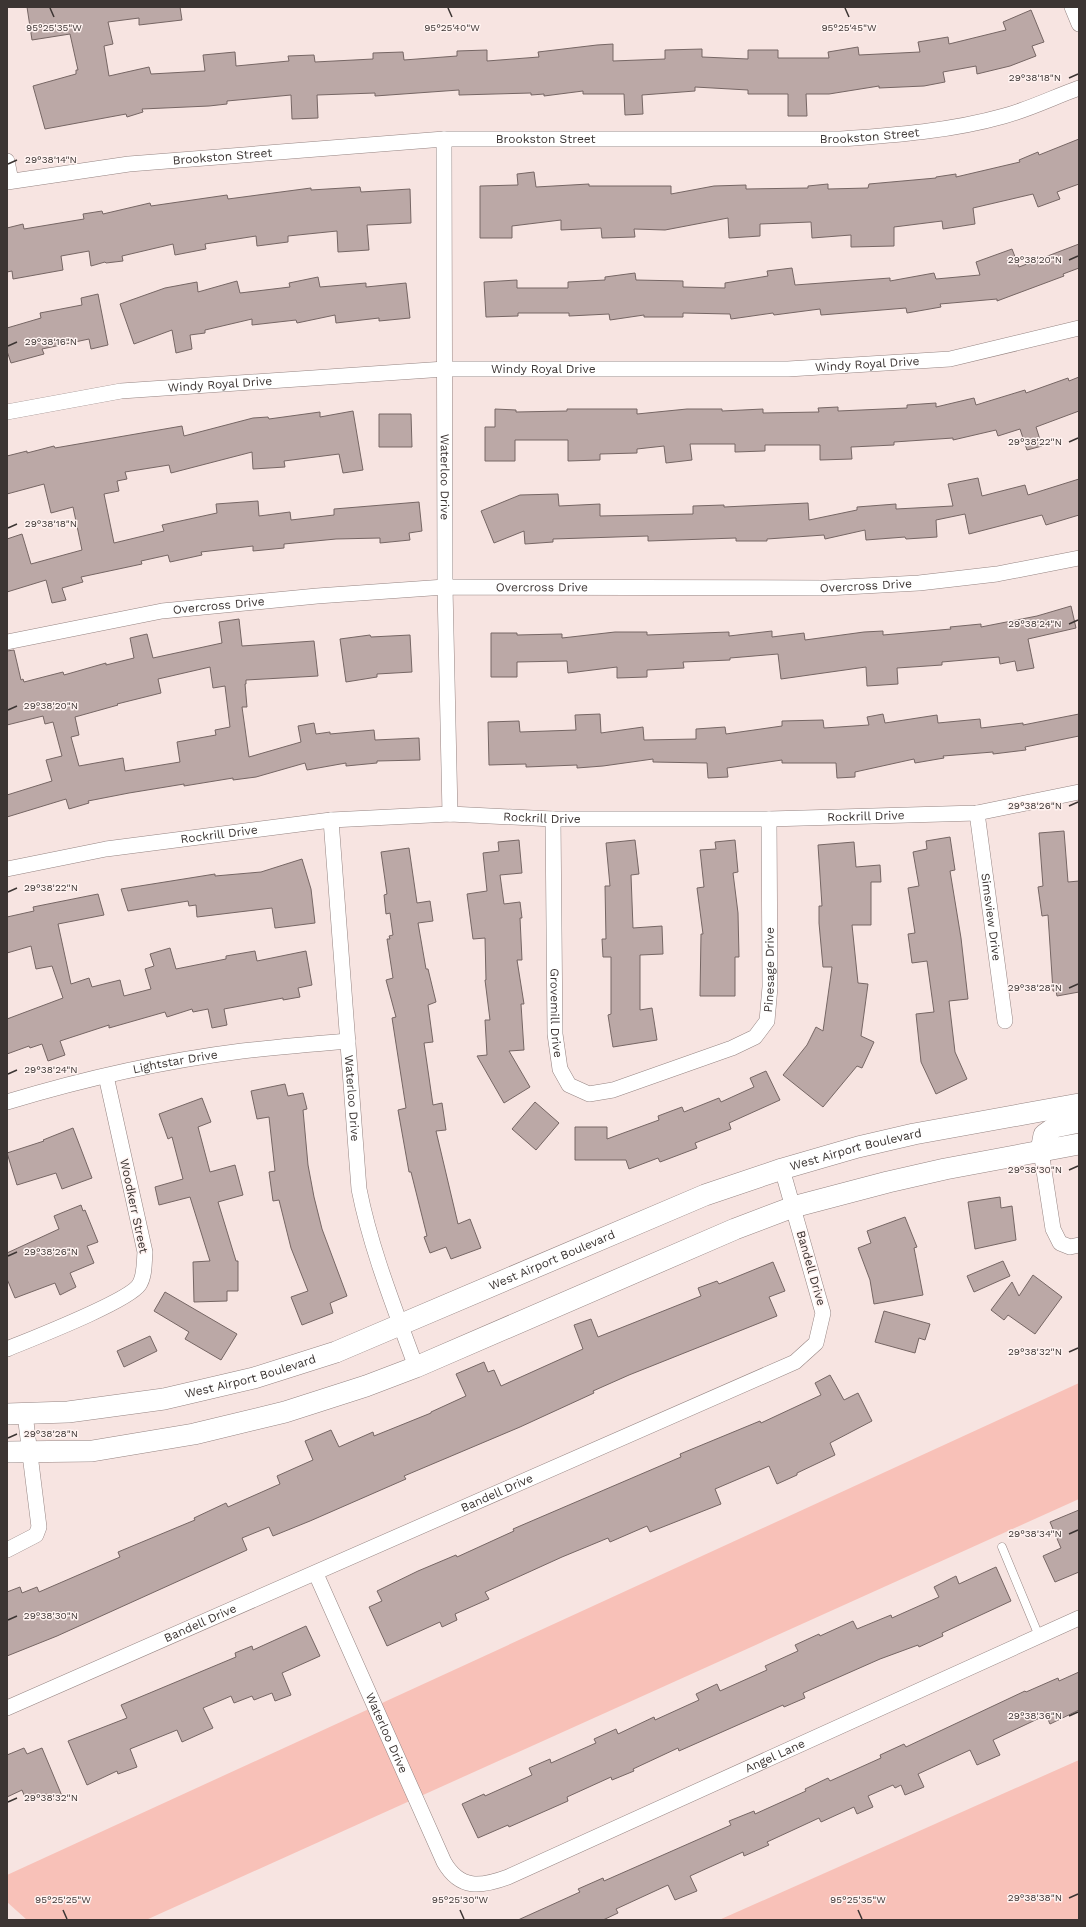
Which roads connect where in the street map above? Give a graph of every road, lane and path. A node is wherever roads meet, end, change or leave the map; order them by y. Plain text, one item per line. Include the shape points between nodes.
1 (1072, 7) edge
2 (1079, 24) edge
3 (1079, 88) edge
4 (444, 139) junction
5 (7, 161) edge
6 (9, 182) edge
7 (1079, 328) edge
8 (445, 369) junction
9 (7, 412) edge
10 (1079, 558) edge
11 (446, 587) junction
12 (7, 642) edge
13 (1079, 792) edge
14 (977, 813) junction
15 (450, 814) junction
16 (552, 819) junction
17 (769, 819) junction
18 (331, 820) junction
19 (7, 869) edge
20 (1005, 1021) dead end
21 (348, 1041) junction
22 (681, 1066) joint
23 (106, 1076) junction
24 (7, 1102) edge
25 (1079, 1104) edge
26 (1079, 1122) edge
27 (1079, 1144) edge
28 (1041, 1151) junction
29 (782, 1169) junction
30 (794, 1207) junction
31 (1079, 1245) edge
32 (401, 1325) junction
33 (7, 1349) edge
34 (416, 1368) junction
35 (16, 1414) edge
36 (7, 1452) edge
37 (30, 1452) junction
38 (1002, 1547) dead end
39 (7, 1550) edge
40 (316, 1574) junction
41 (1079, 1618) edge
42 (1039, 1636) junction
43 (7, 1708) edge
44 (468, 1883) joint

1 - 2 street
3 - 4 street, Brookston Street via 1005,116 957,127 904,134 841,139
4 - 6 street, Brookston Street via 129,164
4 - 8 street, Waterloo Drive
5 - 6 street
7 - 8 street, Windy Royal Drive via 950,358 788,369
8 - 9 street, Windy Royal Drive via 121,391
8 - 11 street, Waterloo Drive
10 - 11 street, Overcross Drive via 997,574 888,585 811,588
11 - 12 street, Overcross Drive via 162,611
11 - 15 street, Waterloo Drive
13 - 14 street, Rockrill Drive
14 - 17 street, Rockrill Drive
14 - 20 street, Simsview Drive
15 - 16 street, Rockrill Drive
15 - 18 street, Rockrill Drive
16 - 17 street, Rockrill Drive
16 - 22 street, Grovemill Drive via 555,1034 560,1069 569,1085 589,1094 614,1090
17 - 22 street, Pinesage Drive via 770,987 767,1020 755,1037
18 - 19 street, Rockrill Drive via 106,849
18 - 21 street, Waterloo Drive
21 - 23 street, Lightstar Drive via 241,1051 169,1062
21 - 32 street, Waterloo Drive via 360,1196 374,1249
23 - 24 street, Lightstar Drive
23 - 33 street, Woodkerr Street via 145,1252 144,1272 139,1285 122,1298
25 - 29 main road, West Airport Boulevard via 914,1134
26 - 28 main road via 1055,1127 1044,1135
27 - 28 main road
28 - 30 main road via 945,1169
28 - 31 street via 1053,1229 1060,1243 1070,1247
29 - 30 street, Bandell Drive
29 - 32 main road, West Airport Boulevard via 705,1195
30 - 34 main road via 728,1232
30 - 40 street, Bandell Drive via 823,1313 816,1343 795,1362
32 - 34 street, Waterloo Drive
32 - 35 main road, West Airport Boulevard via 336,1352 262,1375 164,1399 68,1412
34 - 37 main road via 285,1412 194,1434 92,1451
35 - 37 street, West Airport Boulevard
36 - 37 main road
37 - 39 street, West Airport Boulevard via 39,1527 36,1535
38 - 42 lane
40 - 43 street, Bandell Drive
40 - 44 street, Waterloo Drive via 444,1862 454,1876
41 - 42 street, Angel Lane
42 - 44 street, Angel Lane via 508,1877 483,1885

